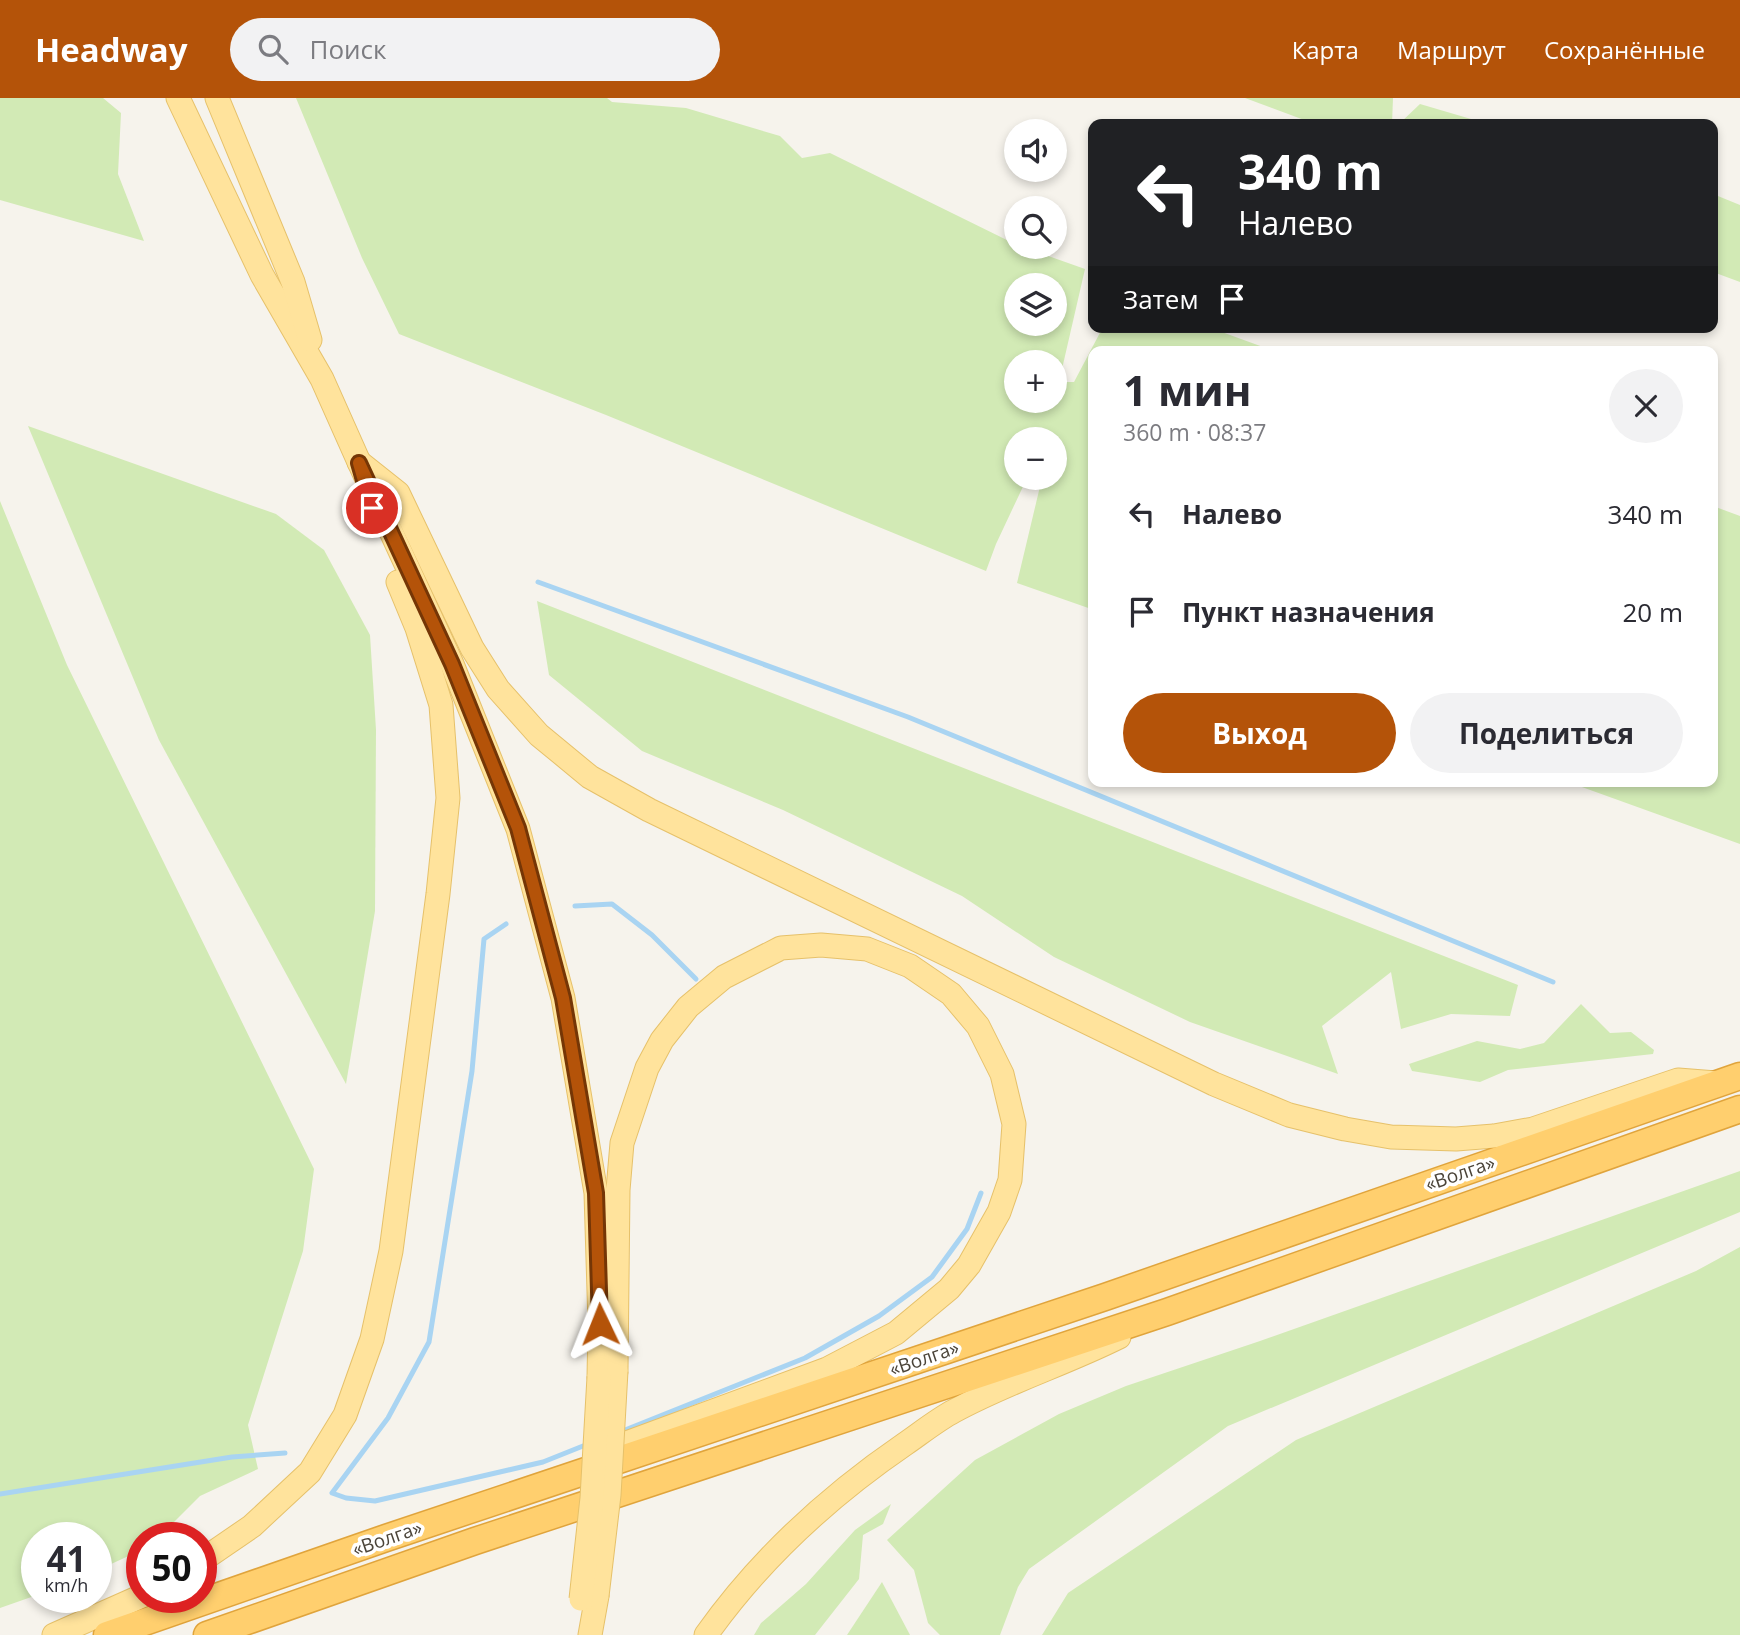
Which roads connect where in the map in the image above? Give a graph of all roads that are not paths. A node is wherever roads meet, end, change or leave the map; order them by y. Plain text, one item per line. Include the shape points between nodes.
1 (178, 98) edge
2 (217, 98) edge
3 (322, 379) junction
4 (359, 463) junction
5 (1728, 1080) edge
6 (1740, 1110) edge
7 (1167, 1312) junction
8 (608, 1374) junction
9 (584, 1472) junction
10 (217, 1550) edge
11 (589, 1597) junction
12 (126, 1603) edge
13 (54, 1635) edge
14 (107, 1635) edge
15 (207, 1635) edge
16 (574, 1635) edge
17 (590, 1635) edge
18 (706, 1635) edge

1 - 3 main road via 262,275
2 - 3 main road via 293,282
3 - 4 main road
4 - 5 main road via 398,493 472,648 498,689 539,735 590,776 649,810 1214,1084 1289,1115 1345,1129 1391,1137 1456,1139 1532,1129 1678,1080
4 - 8 main road via 452,664 522,842 563,998 596,1193 600,1324
4 - 10 main road via 441,705 448,799 438,894 391,1251 372,1339 345,1415 310,1472 252,1526
5 - 9 highway, «Волга»
6 - 7 highway, «Волга»
7 - 15 highway, «Волга» via 475,1541
7 - 18 main road via 1090,1352 991,1391 882,1459 820,1508 764,1562
8 - 9 main road via 622,1143 647,1068 688,1007 724,977 781,948 821,945 867,949 910,966 951,994 978,1026 1002,1074 1014,1124 1010,1180 999,1212 969,1265 949,1289 896,1332 827,1369 621,1445
8 - 11 main road, bridge via 592,1498
9 - 14 highway, «Волга»
11 - 16 main road
11 - 17 main road
12 - 13 main road

